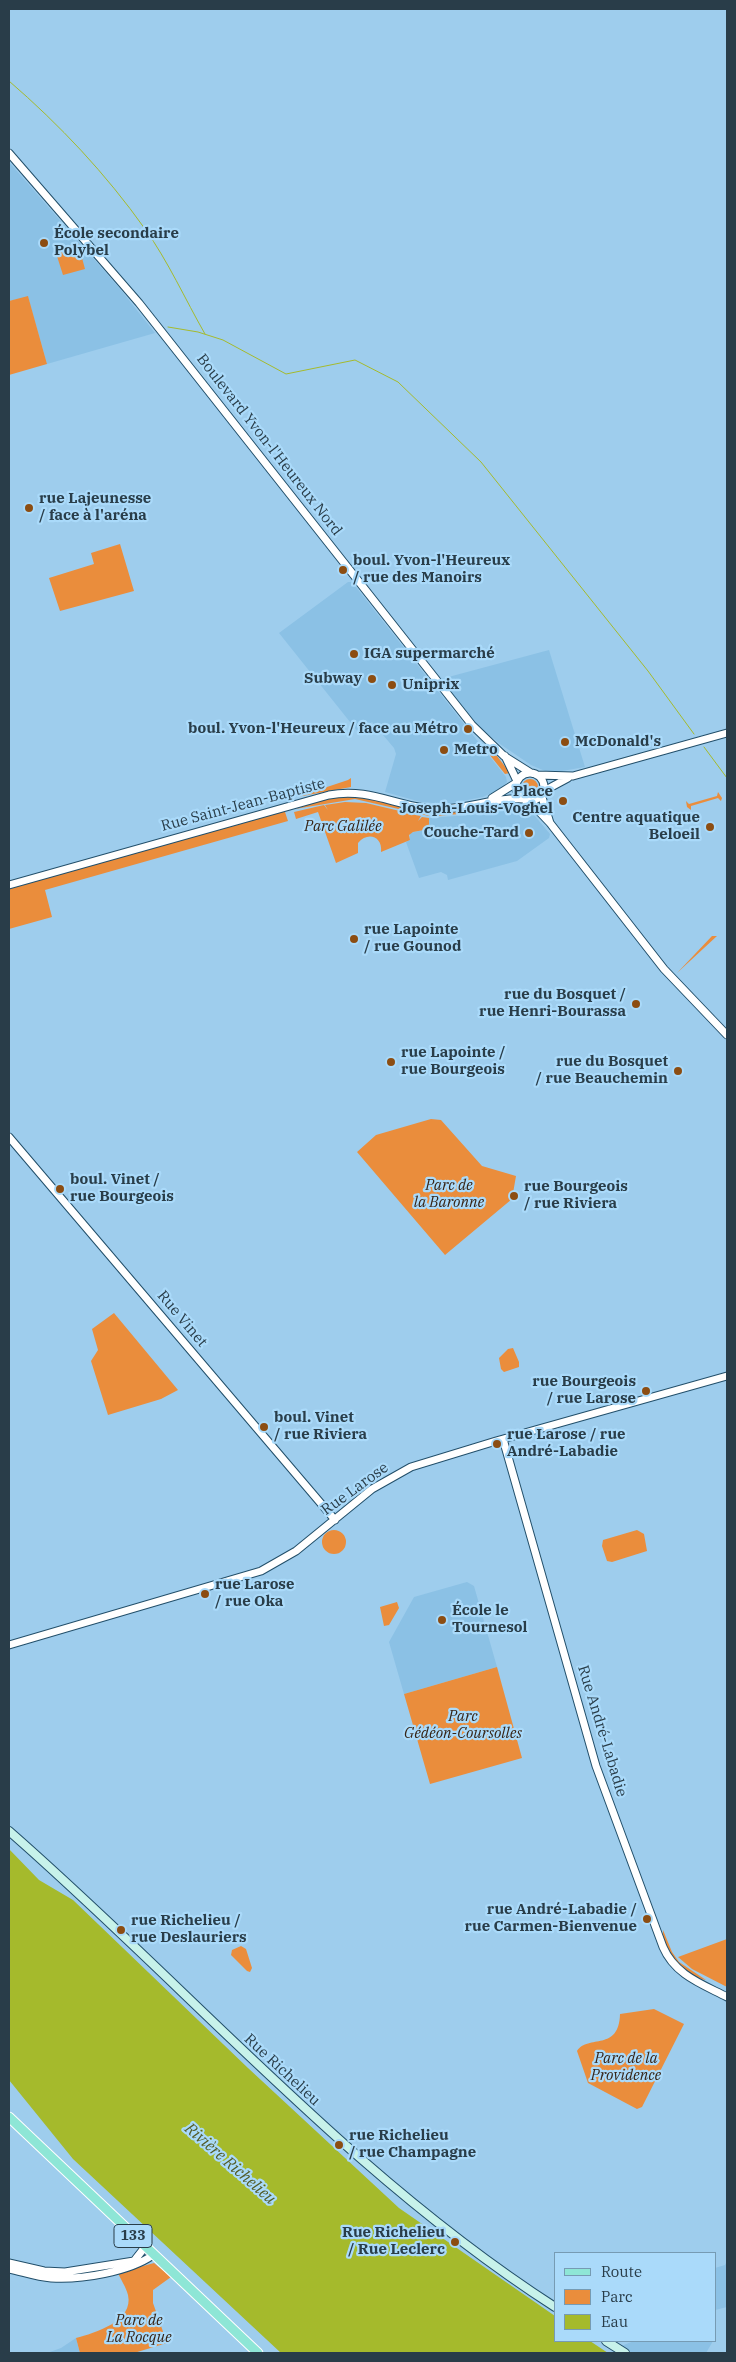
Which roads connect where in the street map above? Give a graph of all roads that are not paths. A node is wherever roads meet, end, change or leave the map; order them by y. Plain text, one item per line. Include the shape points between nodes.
1 (9, 153) edge
2 (727, 733) edge
3 (504, 756) junction
4 (534, 774) junction
5 (573, 776) junction
6 (517, 782) junction
7 (542, 793) junction
8 (526, 800) junction
9 (488, 801) junction
10 (550, 823) junction
11 (9, 885) edge
12 (727, 1035) edge
13 (9, 1137) edge
14 (727, 1376) edge
15 (503, 1439) junction
16 (335, 1520) junction
17 (9, 1645) edge
18 (9, 1831) edge
19 (727, 1997) edge
20 (9, 2117) edge
21 (145, 2247) junction
22 (153, 2255) junction
23 (9, 2262) edge
24 (9, 2268) edge
25 (554, 2306) edge
26 (608, 2342) edge
27 (258, 2353) edge
28 (626, 2353) edge

1 - 3 street, Boulevard Yvon-l'Heureux Nord via 139,303 467,720
2 - 5 street
3 - 4 street, Boulevard Yvon-l'Heureux Nord
3 - 6 street, Boulevard Yvon-l'Heureux Nord
4 - 5 street
4 - 6 street via 523,775
4 - 7 street via 543,784
5 - 7 street
6 - 8 street via 518,793
6 - 9 street, Rue Saint-Jean-Baptiste
7 - 8 street via 537,798
7 - 10 street
8 - 9 street, Rue Saint-Jean-Baptiste
8 - 10 street
9 - 11 street, Rue Saint-Jean-Baptiste via 437,809 364,793 335,794
10 - 12 street via 653,955
13 - 16 street, Rue Vinet
14 - 15 street, Rue Larose
15 - 16 street, Rue Larose via 399,1473 372,1489
15 - 19 street, Rue André-Labadie via 596,1766 663,1947 680,1972
16 - 17 street, Rue Larose via 296,1552 261,1571
18 - 25 main road, Rue Richelieu via 259,2068 364,2162 481,2257
20 - 21 main road, 133
21 - 22 main road, 133
21 - 23 street via 134,2261 76,2271 44,2271
22 - 24 street via 132,2267 75,2277 50,2278
22 - 27 main road, 133
26 - 28 main road

